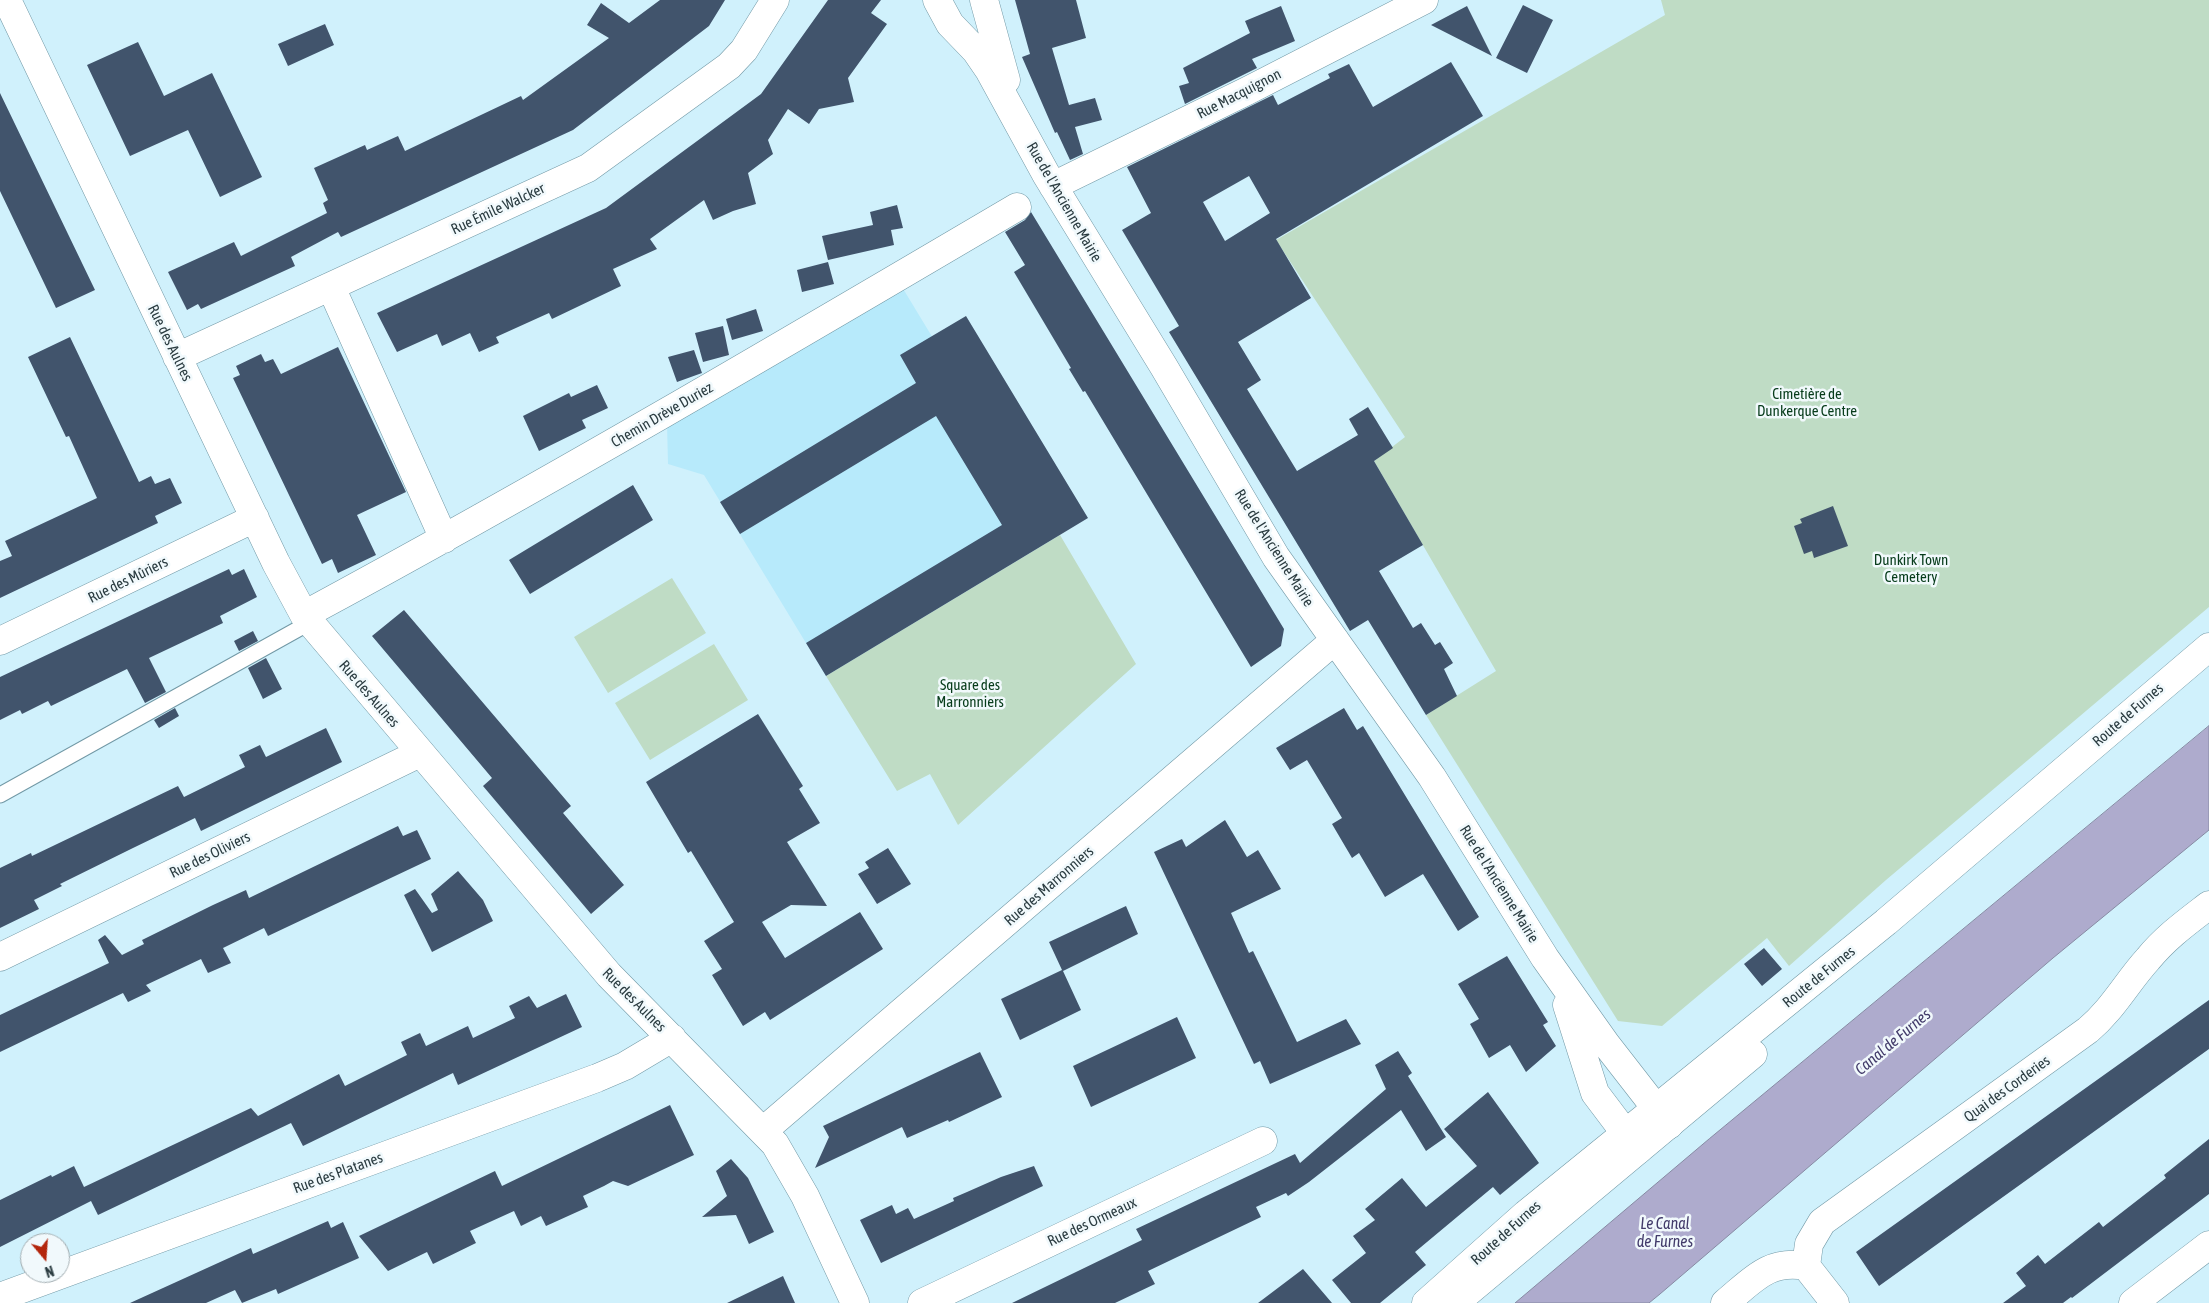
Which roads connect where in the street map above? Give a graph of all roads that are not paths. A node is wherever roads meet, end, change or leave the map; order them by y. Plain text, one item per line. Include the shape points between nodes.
1 (7, 0) edge
2 (775, 0) edge
3 (937, 0) edge
4 (942, 0) edge
5 (965, 0) edge
6 (984, 0) edge
7 (1424, 0) edge
8 (1021, 127) junction
9 (1053, 186) junction
10 (1017, 207) dead end
11 (331, 286) junction
12 (177, 357) junction
13 (255, 518) junction
14 (444, 539) junction
15 (306, 619) junction
16 (1335, 640) junction
17 (0, 641) edge
18 (2209, 646) edge
19 (2209, 670) edge
20 (420, 754) junction
21 (0, 795) edge
22 (2209, 905) edge
23 (0, 957) edge
24 (1545, 958) junction
25 (672, 1038) junction
26 (1662, 1116) junction
27 (764, 1131) junction
28 (1262, 1141) dead end
29 (1631, 1142) junction
30 (2209, 1245) edge
31 (1806, 1266) junction
32 (0, 1297) edge
33 (855, 1303) edge
34 (922, 1303) edge
35 (1426, 1303) edge
36 (1455, 1303) edge
37 (1725, 1303) edge
38 (1836, 1303) edge
39 (2133, 1303) edge

1 - 12 street, Rue des Aulnes
2 - 11 street, Rue Émile Walcker via 744,50 729,66 594,164
3 - 8 street, Rue de l'Ancienne Mairie via 950,24 989,70
4 - 5 street via 953,4
6 - 8 street, Rue de l'Ancienne Mairie
7 - 9 street, Rue Macquignon
8 - 9 street, Rue de l'Ancienne Mairie
9 - 16 street, Rue de l'Ancienne Mairie via 1276,556
10 - 14 street, Chemin Drève Duriez via 640,429
11 - 12 street, Rue Émile Walcker
11 - 14 street
12 - 13 street, Rue des Aulnes
13 - 15 street, Rue des Aulnes
13 - 17 street, Rue des Mûriers
14 - 15 street, Chemin Drève Duriez
15 - 20 street, Rue des Aulnes
15 - 21 lane
16 - 24 street, Rue de l'Ancienne Mairie via 1453,809
16 - 27 street, Rue des Marronniers
18 - 26 street, Route de Furnes via 1739,1043
19 - 26 street, Route de Furnes
20 - 23 street, Rue des Oliviers
20 - 25 street, Rue des Aulnes via 604,970
22 - 31 street, Quai des Corderies via 2166,938 2108,1012 2088,1030 1822,1222 1809,1244
24 - 26 street, Rue de l'Ancienne Mairie
24 - 29 street, Rue de l'Ancienne Mairie via 1568,1007 1591,1086
25 - 27 street, Rue des Aulnes via 692,1062
25 - 32 street, Rue des Platanes via 625,1066 597,1078
26 - 29 street, Route de Furnes
27 - 33 street, Rue des Aulnes via 793,1173
28 - 34 street, Rue des Ormeaux
29 - 35 street, Route de Furnes via 1526,1214
29 - 36 street, Route de Furnes
30 - 39 street
31 - 37 street via 1782,1264 1768,1268
31 - 38 street

